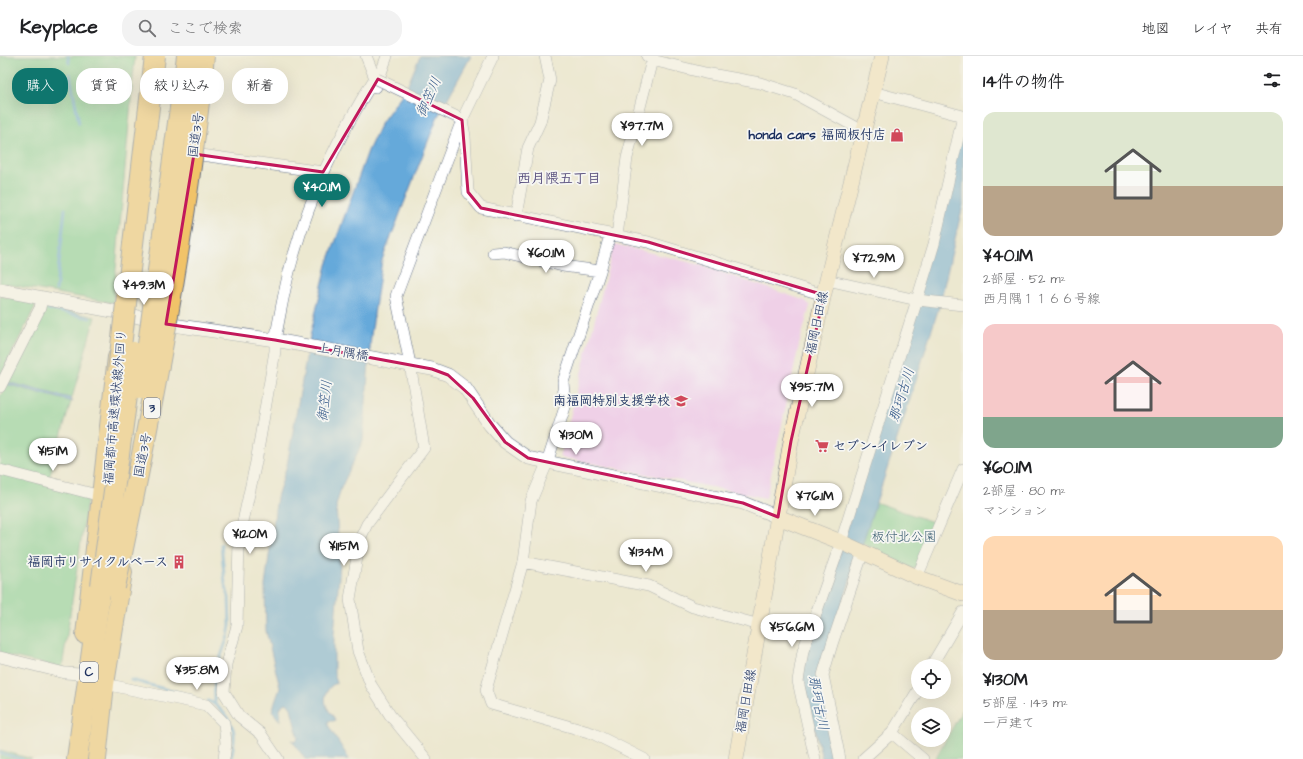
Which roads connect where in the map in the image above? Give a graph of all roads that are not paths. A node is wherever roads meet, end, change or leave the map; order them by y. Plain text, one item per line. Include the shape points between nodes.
1 (151, 56) edge
2 (155, 56) edge
3 (173, 56) edge
4 (187, 56) edge
5 (205, 56) edge
6 (366, 56) edge
7 (387, 56) edge
8 (493, 56) edge
9 (545, 56) edge
10 (882, 56) edge
11 (651, 57) edge
12 (376, 78) junction
13 (873, 92) junction
14 (963, 116) edge
15 (460, 119) junction
16 (344, 131) junction
17 (863, 131) junction
18 (194, 154) junction
19 (323, 172) junction
20 (516, 216) junction
21 (613, 236) junction
22 (493, 253) dead end
23 (600, 272) junction
24 (827, 280) junction
25 (0, 290) edge
26 (824, 295) junction
27 (42, 298) junction
28 (918, 300) junction
29 (963, 305) edge
30 (122, 313) junction
31 (166, 324) junction
32 (279, 341) junction
33 (406, 364) junction
34 (0, 388) edge
35 (546, 463) junction
36 (963, 469) edge
37 (0, 470) edge
38 (101, 496) junction
39 (778, 517) junction
40 (841, 542) junction
41 (863, 552) junction
42 (523, 562) junction
43 (917, 577) junction
44 (108, 586) junction
45 (963, 594) edge
46 (963, 612) edge
47 (760, 624) junction
48 (0, 657) edge
49 (935, 659) edge
50 (80, 674) junction
51 (105, 684) junction
52 (913, 699) edge
53 (892, 733) junction
54 (67, 759) edge
55 (77, 759) edge
56 (91, 759) edge
57 (97, 759) edge
58 (224, 759) edge
59 (278, 759) edge
60 (426, 759) edge
61 (644, 759) edge
62 (734, 759) edge
63 (815, 759) edge
64 (840, 759) edge
65 (863, 759) edge
66 (923, 759) edge

1 - 30 highway via 150,85
2 - 44 highway, 福岡都市高速環状線外回り / C, bridge via 113,409
3 - 44 highway, bridge via 123,417
4 - 44 highway, bridge
5 - 18 highway, 国道3号 / 3
5 - 44 highway, C, bridge via 179,248 149,423
6 - 12 street
7 - 16 street via 375,88
8 - 15 street
9 - 20 street via 550,80 540,122 528,148
10 - 13 main road, 福岡日田線
11 - 17 street via 705,73 760,83 795,94
11 - 21 street via 627,158
12 - 15 street, bridge
12 - 16 street
13 - 14 street
13 - 17 main road, 福岡日田線
14 - 28 street via 934,244
15 - 20 street via 465,136 468,192 481,208
15 - 33 street via 396,296
16 - 19 street
17 - 24 main road, 福岡日田線
18 - 19 street
18 - 31 highway, 国道3号 / 3
19 - 32 street via 293,254
20 - 21 street
21 - 23 street
21 - 26 street via 648,242
22 - 23 street via 504,252
23 - 35 street via 563,382 565,407
24 - 26 main road, 福岡日田線
24 - 28 street
25 - 27 street, 上月隅橋
26 - 39 main road, 福岡日田線 via 790,448
27 - 30 street, 上月隅橋
27 - 34 street via 40,308
28 - 29 street
28 - 40 street
30 - 31 street, 上月隅橋
30 - 38 highway
31 - 32 street, 上月隅橋
31 - 51 highway, 国道3号 / 3
32 - 33 street, 上月隅橋
32 - 59 street via 239,540 237,626 226,664 224,692 239,716 261,734
33 - 35 street, 上月隅橋 via 448,375 465,388 505,442 528,458
33 - 60 street via 424,448 367,524 360,539 350,599 358,651 371,685 390,715
35 - 39 street, 上月隅橋 via 743,503
35 - 42 street via 532,501
36 - 43 street
37 - 38 street
38 - 50 highway
39 - 40 main road
39 - 47 main road, 福岡日田線
40 - 41 main road
40 - 63 street via 803,651 798,681
41 - 43 main road
41 - 64 street via 823,675
42 - 47 street via 649,586 693,607
42 - 61 street via 486,690 491,704 592,733
43 - 45 main road
44 - 55 highway, 福岡都市高速環状線外回り / C
44 - 56 highway, C
46 - 49 street
47 - 62 main road, 福岡日田線
48 - 50 street via 65,673
50 - 54 highway
51 - 57 highway, 国道3号 / 3
51 - 58 street via 206,705 224,723
52 - 53 street
53 - 65 street
53 - 66 street

